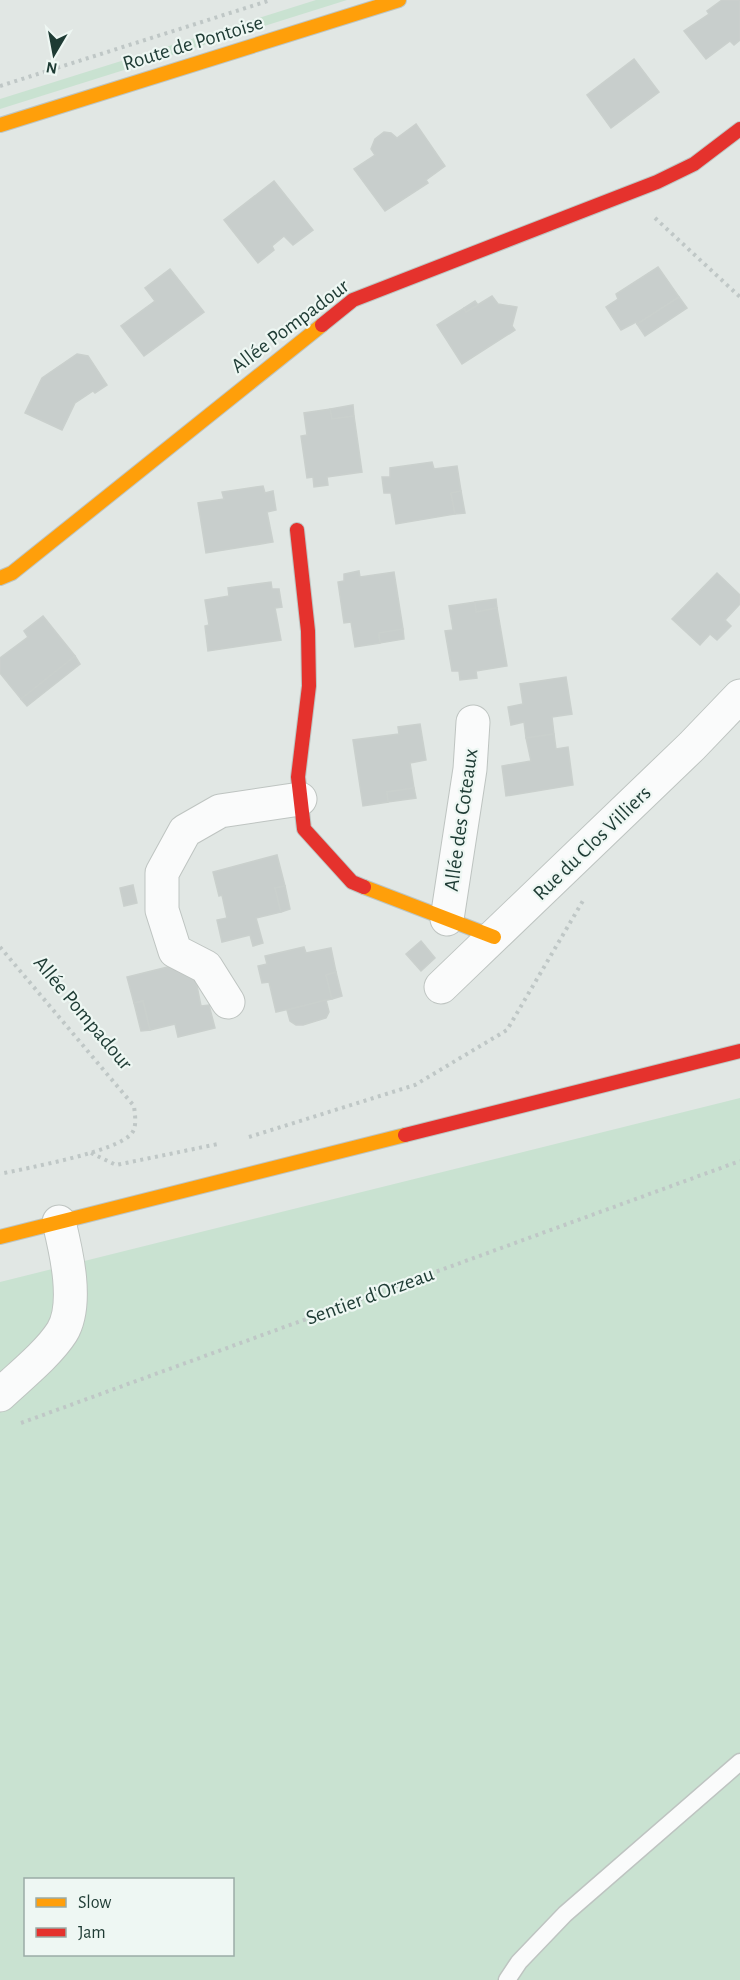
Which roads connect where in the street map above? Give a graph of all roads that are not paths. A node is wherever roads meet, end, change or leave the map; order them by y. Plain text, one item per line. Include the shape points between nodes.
1 (399, 0) edge
2 (0, 126) edge
3 (740, 129) edge
4 (297, 530) dead end
5 (0, 578) edge
6 (740, 696) edge
7 (473, 722) dead end
8 (300, 799) junction
9 (447, 919) junction
10 (494, 937) junction
11 (441, 987) dead end
12 (228, 1002) dead end
13 (740, 1051) edge
14 (59, 1222) junction
15 (0, 1237) edge
16 (0, 1395) edge
17 (740, 1762) edge
18 (507, 1980) edge

1 - 2 street, Route de Pontoise
3 - 5 street, Allée Pompadour via 694,164 639,189 353,300 12,573
4 - 8 street, Allée des Coteaux via 309,675 298,777
6 - 10 street, Rue du Clos Villiers
7 - 9 street, Allée des Coteaux via 470,769
8 - 9 street, Allée des Coteaux via 304,829 352,882
8 - 12 street via 220,811 185,831 162,873 162,910 174,951 206,967
9 - 10 street, Allée des Coteaux
10 - 11 street, Rue du Clos Villiers
13 - 14 street
14 - 15 street
14 - 16 street via 71,1298 63,1330
17 - 18 lane via 565,1914

